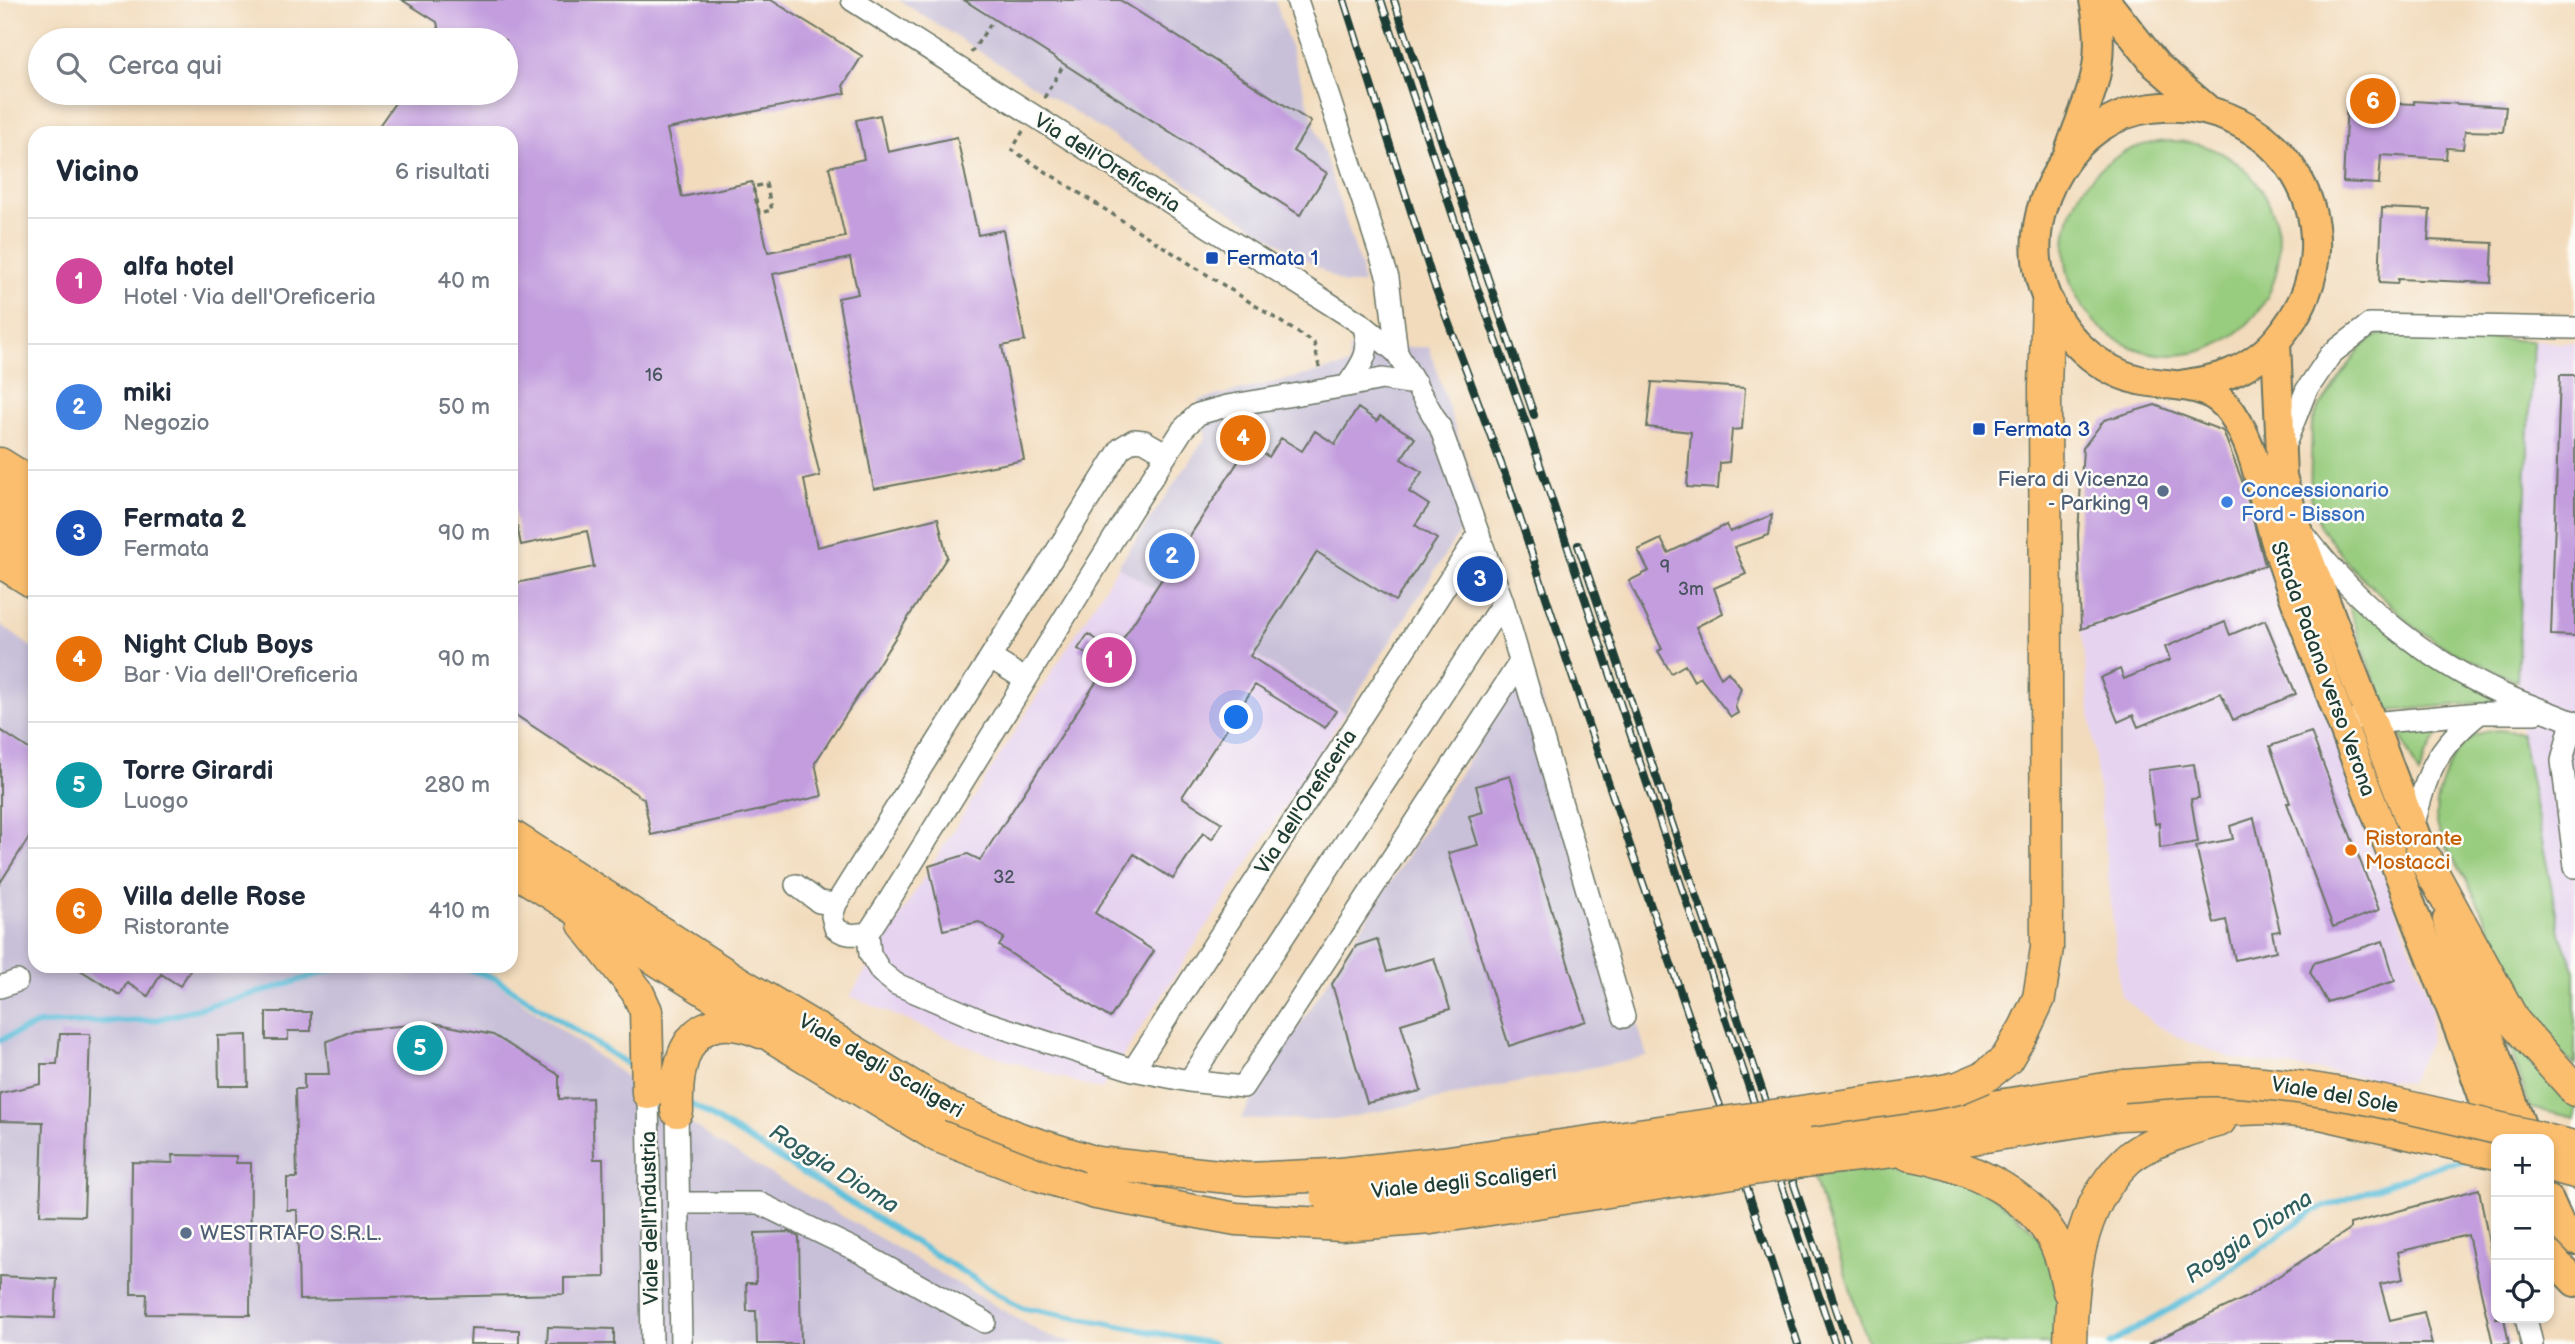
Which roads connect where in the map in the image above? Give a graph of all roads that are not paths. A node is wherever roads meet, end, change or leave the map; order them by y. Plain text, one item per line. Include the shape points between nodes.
1 (852, 0) edge
2 (1297, 0) edge
3 (2094, 0) edge
4 (2105, 0) edge
5 (2207, 109) junction
6 (2067, 157) junction
7 (2048, 303) junction
8 (1363, 325) junction
9 (2575, 328) edge
10 (2276, 342) junction
11 (1396, 353) junction
12 (1416, 384) junction
13 (2181, 385) junction
14 (1348, 386) junction
15 (1167, 454) junction
16 (2280, 459) junction
17 (0, 464) edge
18 (28, 482) edge
19 (0, 499) edge
20 (28, 517) edge
21 (2295, 523) junction
22 (0, 528) edge
23 (1479, 534) junction
24 (28, 546) edge
25 (0, 561) edge
26 (28, 579) edge
27 (1503, 602) junction
28 (991, 659) junction
29 (1520, 662) junction
30 (1026, 680) junction
31 (2334, 703) junction
32 (2480, 713) junction
33 (2567, 719) edge
34 (2372, 723) junction
35 (2571, 805) edge
36 (2413, 828) junction
37 (518, 847) edge
38 (518, 850) edge
39 (2425, 859) junction
40 (2575, 867) edge
41 (796, 885) dead end
42 (836, 904) junction
43 (569, 906) junction
44 (868, 933) junction
45 (1624, 1017) dead end
46 (775, 1038) junction
47 (1133, 1069) junction
48 (1189, 1081) junction
49 (2575, 1090) edge
50 (667, 1096) junction
51 (2122, 1100) junction
52 (2266, 1108) junction
53 (943, 1122) junction
54 (2494, 1134) edge
55 (2521, 1134) edge
56 (2524, 1134) edge
57 (2491, 1142) edge
58 (2554, 1142) edge
59 (2575, 1147) edge
60 (1893, 1151) junction
61 (1097, 1163) junction
62 (2554, 1166) edge
63 (2575, 1172) edge
64 (679, 1203) junction
65 (2554, 1211) edge
66 (2575, 1240) edge
67 (2554, 1260) edge
68 (2575, 1282) edge
69 (2071, 1299) junction
70 (985, 1322) dead end
71 (2527, 1323) edge
72 (652, 1344) edge
73 (681, 1344) edge
74 (2070, 1344) edge
75 (2532, 1344) edge

1 - 8 street, Via dell'Oreficeria
2 - 11 street via 1388,278
3 - 6 main road via 2099,64
4 - 5 main road via 2156,65
5 - 6 main road, Strada Padana verso Verona via 2145,108 2090,135
5 - 10 main road, Strada Padana verso Verona via 2260,133 2281,153 2309,205 2315,233 2314,263 2307,292
6 - 7 main road, Strada Padana verso Verona via 2053,178 2037,227 2036,253
7 - 13 main road, Strada Padana verso Verona via 2060,324 2094,359 2138,380
7 - 61 highway, bridge via 2047,948 2039,998 2006,1060 1984,1077 1958,1088 1915,1096 1442,1163 1247,1178
8 - 11 street, Via dell'Oreficeria
8 - 14 street via 1367,353
9 - 16 street via 2370,324 2331,354 2306,391
10 - 13 main road, Strada Padana verso Verona via 2233,372
10 - 16 main road, Strada Padana verso Verona
11 - 12 street, Via dell'Oreficeria
12 - 14 street via 1382,379
12 - 23 street, Via dell'Oreficeria via 1440,427
13 - 31 main road, Strada Padana verso Verona via 2206,389 2228,407 2242,429 2280,558
14 - 15 street via 1198,414
15 - 28 street via 1134,439 1121,448
15 - 30 street
16 - 21 main road, Strada Padana verso Verona
17 - 18 highway
19 - 20 highway
21 - 33 street via 2332,570 2415,644 2501,694
21 - 34 main road, Strada Padana verso Verona
22 - 24 highway
23 - 27 street, Via dell'Oreficeria
23 - 47 street, Via dell'Oreficeria
25 - 26 highway
27 - 29 street, Via dell'Oreficeria
27 - 48 street
28 - 30 street
28 - 42 street
29 - 45 street, Via dell'Oreficeria
29 - 48 street via 1243,1087
30 - 44 street
31 - 34 street
31 - 54 main road, Strada Padana verso Verona
32 - 33 street
32 - 34 street
32 - 36 street via 2440,751 2425,781
33 - 35 street via 2562,761
34 - 36 main road, Strada Padana verso Verona
35 - 40 street
36 - 39 main road, Strada Padana verso Verona
37 - 53 highway, Viale degli Scaligeri via 731,978
38 - 43 highway, Viale degli Scaligeri
39 - 49 highway via 2514,1022
39 - 56 main road, Strada Padana verso Verona
41 - 42 street via 819,902
42 - 44 street via 835,928 850,935
43 - 46 highway, Viale degli Scaligeri
43 - 50 highway via 637,991 646,1011 647,1061
44 - 47 street via 870,954 896,984 985,1022
46 - 50 highway via 744,1025 713,1024 698,1031
46 - 53 highway, Viale degli Scaligeri
47 - 48 street
50 - 64 street, Viale dell'Industria
50 - 72 street, Viale dell'Industria
51 - 52 highway, Viale del Sole
51 - 55 highway, Viale del Sole, bridge via 2216,1080 2275,1083
51 - 60 highway, Viale degli Scaligeri
51 - 61 highway, Viale degli Scaligeri, bridge via 1798,1138 1426,1191 1329,1195 1238,1191 1149,1178
52 - 57 highway, Viale del Sole
52 - 69 highway via 2201,1125 2128,1159 2088,1215
53 - 60 highway, Viale degli Scaligeri, bridge via 1033,1173 1096,1193 1237,1219 1341,1225 1432,1218
53 - 61 highway, Viale degli Scaligeri
58 - 59 highway
60 - 69 highway via 1959,1168 2006,1190 2030,1208 2052,1236
62 - 63 highway
64 - 70 street via 759,1203 856,1250
64 - 73 street, Viale dell'Industria
65 - 66 main road
67 - 68 main road
69 - 74 highway
71 - 75 street

